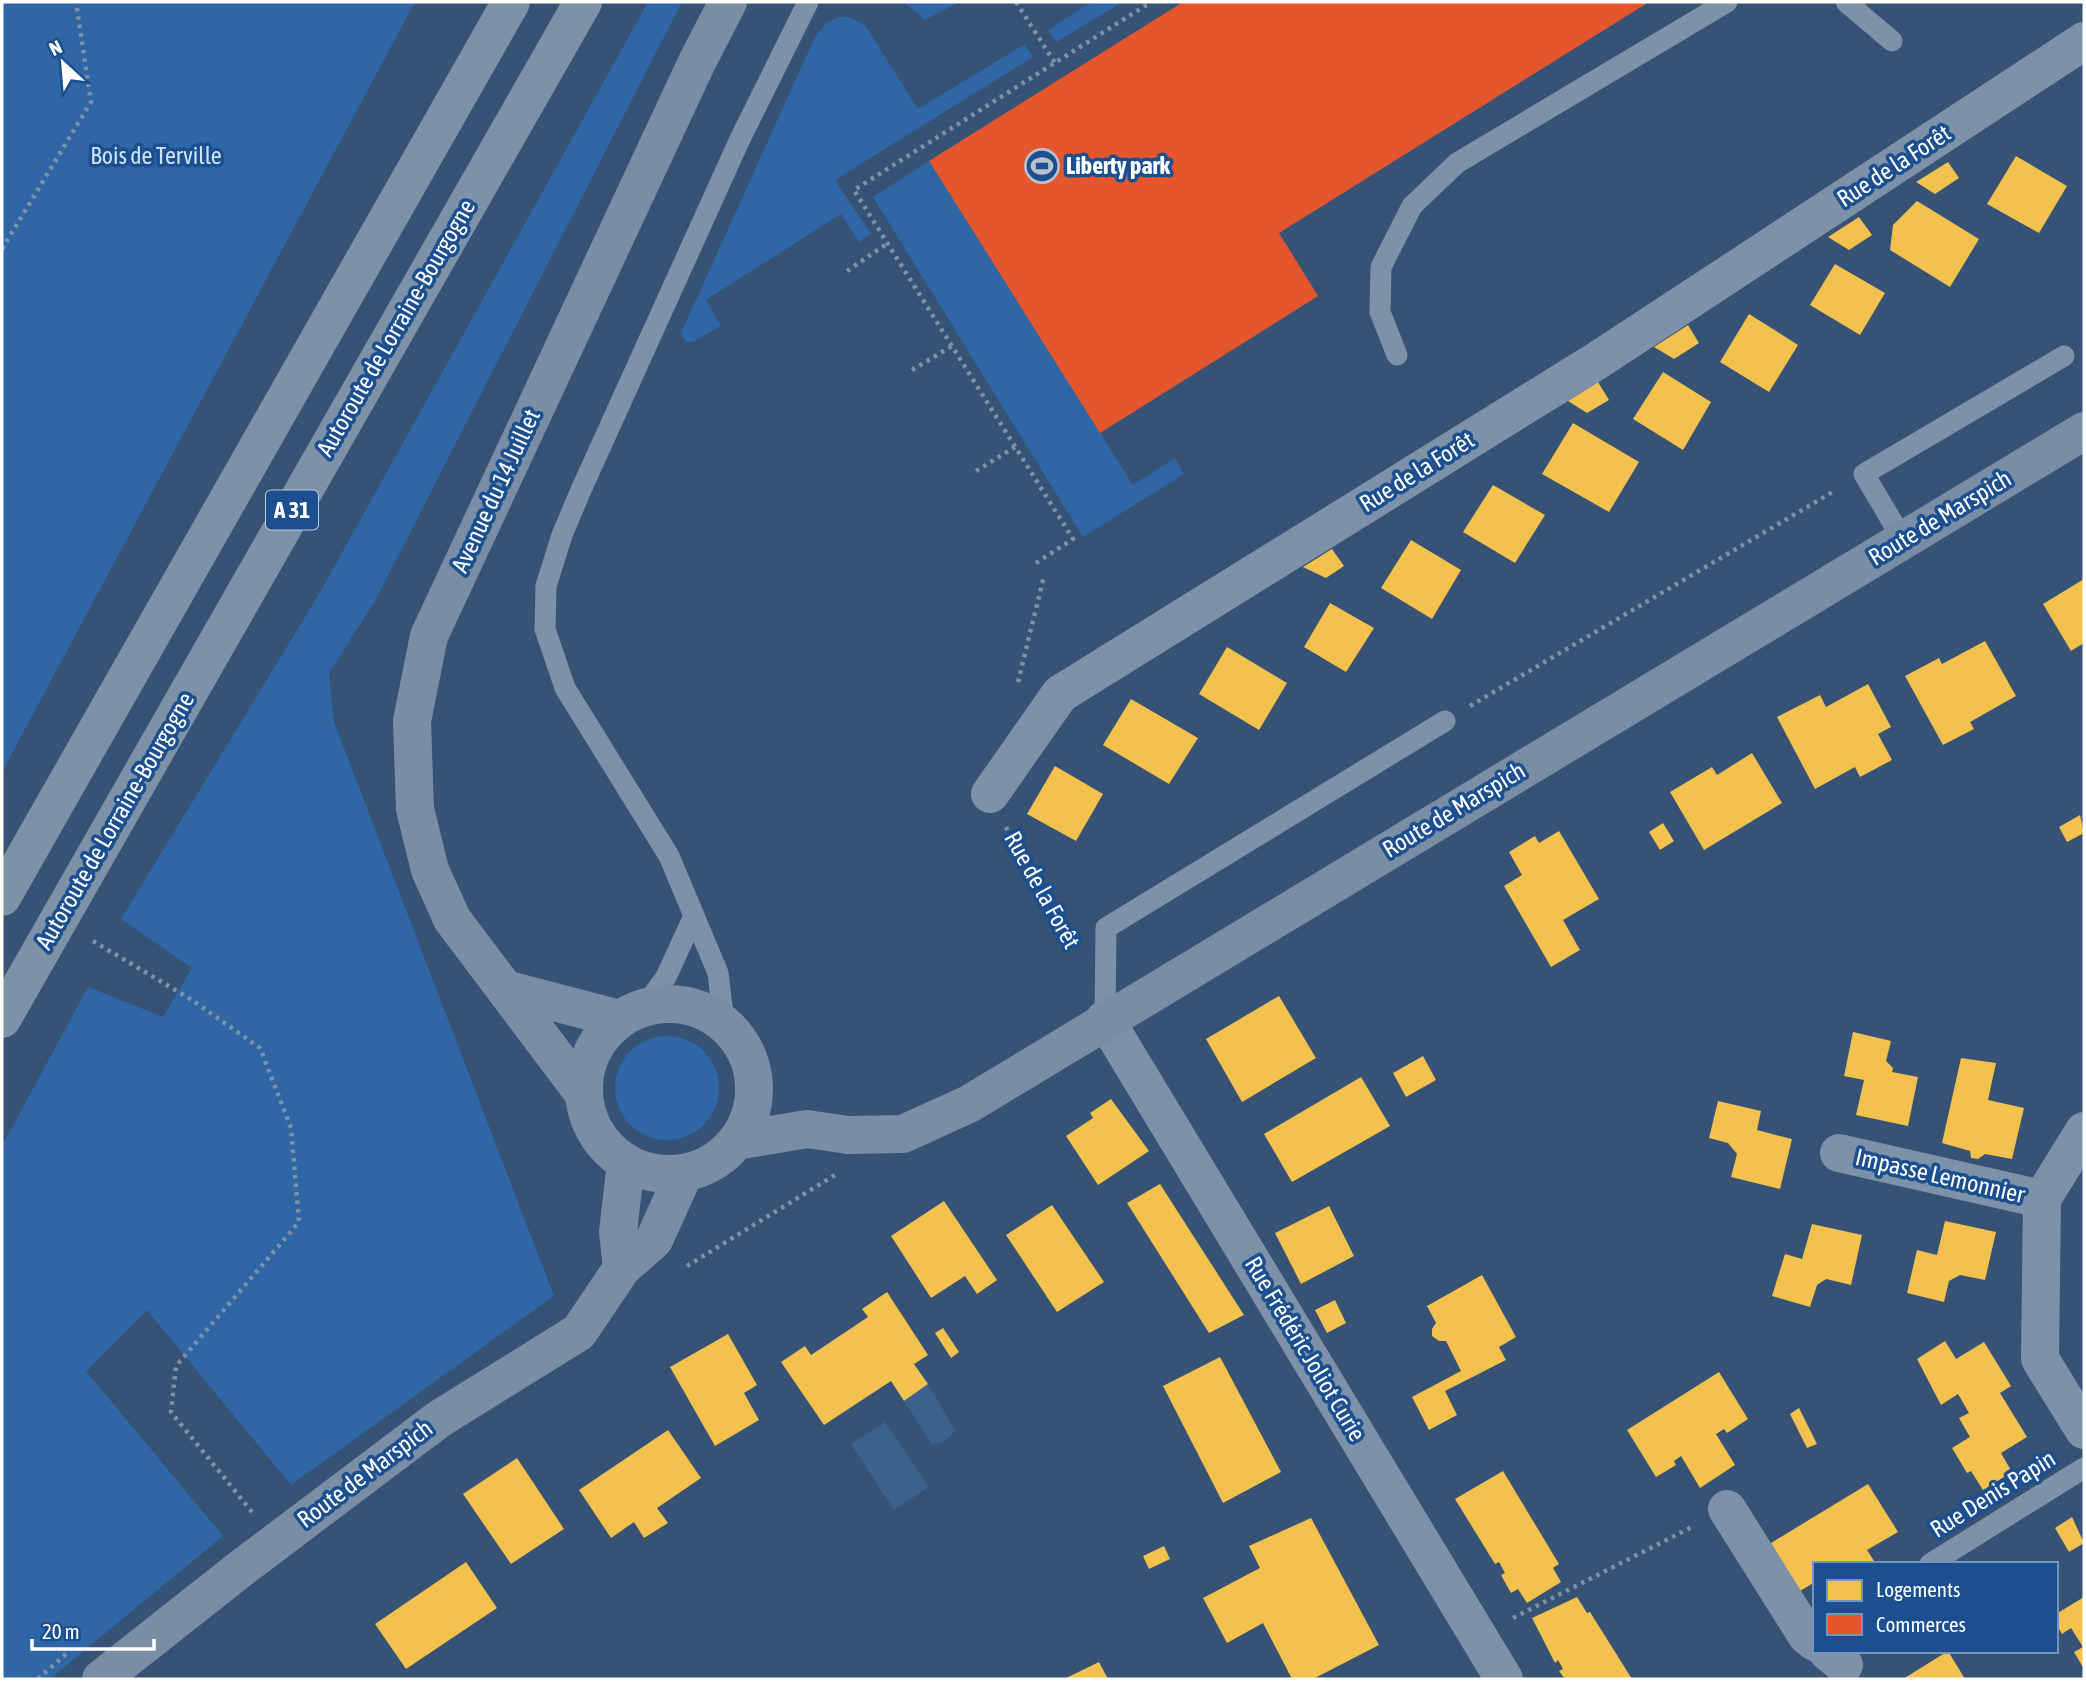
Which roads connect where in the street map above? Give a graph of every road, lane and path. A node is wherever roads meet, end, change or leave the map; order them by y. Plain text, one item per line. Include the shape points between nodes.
1 (76, 2) edge
2 (510, 2) edge
3 (583, 2) edge
4 (728, 2) edge
5 (808, 2) edge
6 (1016, 2) edge
7 (1151, 2) edge
8 (1727, 2) edge
9 (1846, 2) edge
10 (1892, 41) dead end
11 (2084, 41) edge
12 (1055, 63) junction
13 (888, 243) junction
14 (2, 249) edge
15 (847, 271) dead end
16 (952, 346) junction
17 (1397, 355) dead end
18 (2064, 356) dead end
19 (912, 370) dead end
20 (2084, 431) edge
21 (1015, 447) junction
22 (976, 471) dead end
23 (1864, 474) junction
24 (1903, 540) junction
25 (1036, 564) dead end
26 (1444, 721) joint
27 (990, 794) joint
28 (2, 897) edge
29 (694, 916) junction
30 (85, 936) dead end
31 (1077, 951) dead end
32 (508, 990) junction
33 (632, 1012) junction
34 (2, 1019) edge
35 (1105, 1019) junction
36 (724, 1023) junction
37 (583, 1093) junction
38 (754, 1096) junction
39 (807, 1129) junction
40 (2084, 1130) edge
41 (736, 1141) junction
42 (1839, 1153) dead end
43 (626, 1163) junction
44 (845, 1170) dead end
45 (683, 1176) junction
46 (2042, 1199) junction
47 (622, 1268) junction
48 (683, 1268) dead end
49 (2084, 1430) edge
50 (2084, 1468) edge
51 (1727, 1509) joint
52 (276, 1541) junction
53 (1933, 1562) edge
54 (1478, 1636) junction
55 (1813, 1640) edge
56 (102, 1679) edge
57 (1504, 1679) edge

1 - 14 path via 91,102
2 - 28 highway, A 31
3 - 34 highway, Autoroute de Lorraine-Bourgogne / A 31
4 - 32 main road, Avenue du 14 Juillet via 429,636 412,721 415,809 430,870 452,919
5 - 29 lane via 740,139 581,490 546,586 545,629 565,688 649,820
6 - 12 path
7 - 12 path
8 - 17 lane via 1457,163 1412,206 1381,267 1380,312
9 - 10 lane
11 - 27 street, Rue de la Forêt via 1598,360 1060,694
12 - 13 path via 854,190
13 - 15 path
13 - 16 path
16 - 19 path
16 - 21 path
18 - 23 lane
20 - 24 main road, Route de Marspich
21 - 22 path
21 - 25 path via 1073,539
23 - 24 lane
23 - 26 path
24 - 35 main road, Route de Marspich
26 - 35 lane via 1106,928
27 - 31 path, Rue de la Forêt via 1035,884
29 - 33 lane via 666,977
29 - 36 lane via 718,973
30 - 52 path via 260,1048 291,1128 299,1222 176,1366 171,1412
32 - 33 main road
32 - 37 main road, Avenue du 14 Juillet
33 - 36 main road via 673,1002 700,1009
33 - 37 main road via 598,1038 586,1064
35 - 39 main road, Route de Marspich via 969,1104 903,1134 848,1135
35 - 54 street, Rue Frédéric Joliot Curie
36 - 38 main road via 747,1056
37 - 43 main road via 589,1121 604,1145
38 - 39 main road
38 - 41 main road
39 - 41 main road
40 - 46 street
41 - 45 main road via 719,1158
42 - 46 street, Impasse Lemonnier
43 - 45 main road via 649,1172
43 - 47 main road via 618,1232
44 - 48 path
45 - 47 main road, Route de Marspich via 654,1240
46 - 49 street via 2040,1359
47 - 52 main road, Route de Marspich via 579,1332 439,1419
50 - 53 lane, Rue Denis Papin
51 - 54 path
51 - 55 street
52 - 56 main road, Route de Marspich
54 - 57 street, Rue Frédéric Joliot Curie

